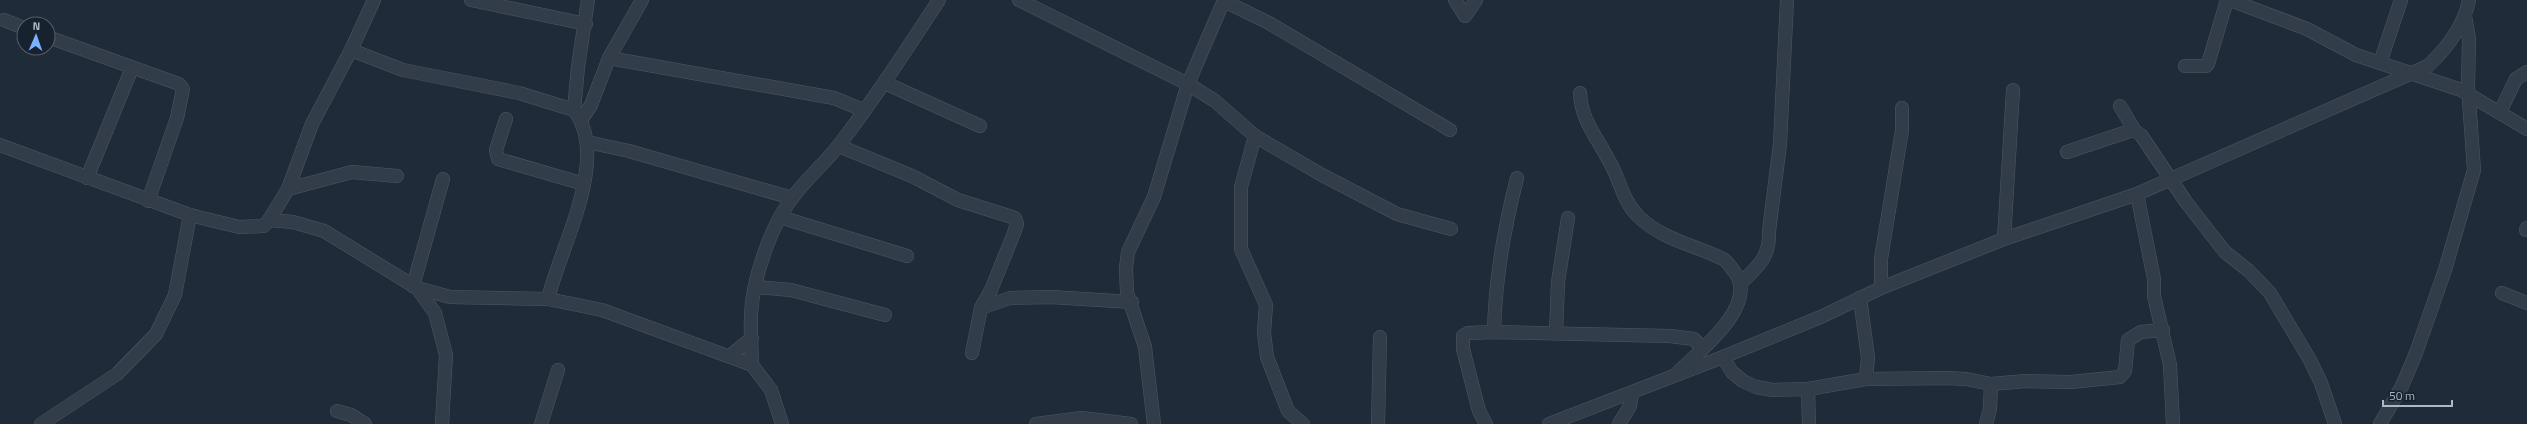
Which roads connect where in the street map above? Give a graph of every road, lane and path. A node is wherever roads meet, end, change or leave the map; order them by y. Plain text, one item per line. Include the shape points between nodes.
1 (374, 0) edge
2 (471, 0) edge
3 (588, 0) edge
4 (642, 0) edge
5 (939, 0) edge
6 (1019, 0) edge
7 (1455, 0) edge
8 (1476, 0) edge
9 (1787, 0) edge
10 (2228, 0) edge
11 (2401, 0) edge
12 (2469, 0) edge
13 (1224, 1) edge
14 (2465, 16) junction
15 (4, 20) dead end
16 (586, 24) junction
17 (16, 25) edge
18 (56, 40) edge
19 (351, 50) junction
20 (609, 58) junction
21 (2380, 63) junction
22 (2185, 66) dead end
23 (132, 68) junction
24 (2527, 72) edge
25 (2410, 73) junction
26 (884, 83) junction
27 (1188, 84) junction
28 (2013, 90) dead end
29 (1580, 93) dead end
30 (2469, 95) junction
31 (2120, 106) dead end
32 (1902, 108) dead end
33 (863, 110) junction
34 (2500, 112) junction
35 (578, 115) junction
36 (506, 119) dead end
37 (980, 126) dead end
38 (2527, 129) edge
39 (1450, 130) dead end
40 (2135, 130) junction
41 (1254, 136) junction
42 (588, 142) junction
43 (0, 145) edge
44 (839, 146) junction
45 (2068, 152) dead end
46 (397, 176) dead end
47 (87, 178) junction
48 (1517, 178) dead end
49 (2172, 178) junction
50 (443, 179) dead end
51 (584, 184) junction
52 (288, 189) junction
53 (2137, 194) junction
54 (792, 198) junction
55 (148, 201) junction
56 (190, 215) junction
57 (780, 216) junction
58 (1568, 218) dead end
59 (270, 220) junction
60 (1451, 229) dead end
61 (2004, 238) junction
62 (907, 256) dead end
63 (1740, 284) junction
64 (415, 287) junction
65 (756, 287) junction
66 (1881, 288) junction
67 (2502, 293) dead end
68 (1860, 298) junction
69 (548, 299) junction
70 (1132, 302) junction
71 (2527, 303) edge
72 (981, 308) junction
73 (885, 315) dead end
74 (2163, 330) junction
75 (1494, 332) junction
76 (1556, 334) junction
77 (752, 338) junction
78 (1380, 338) dead end
79 (1702, 348) junction
80 (972, 353) dead end
81 (730, 356) junction
82 (1723, 357) junction
83 (752, 364) junction
84 (558, 370) dead end
85 (1674, 376) junction
86 (1866, 379) junction
87 (1991, 384) junction
88 (1808, 389) junction
89 (1632, 392) junction
90 (337, 411) dead end
91 (41, 424) edge
92 (365, 424) edge
93 (442, 424) edge
94 (541, 424) edge
95 (782, 424) edge
96 (1036, 424) edge
97 (1131, 424) edge
98 (1154, 424) edge
99 (1303, 424) edge
100 (1378, 424) edge
101 (1486, 424) edge
102 (1549, 424) edge
103 (1619, 424) edge
104 (1809, 424) edge
105 (1986, 424) edge
106 (2173, 424) edge
107 (2334, 424) edge
108 (2380, 424) edge

1 - 19 street
2 - 16 street
3 - 16 street
4 - 20 street
5 - 26 street
6 - 27 street
7 - 8 street via 1465,16
9 - 63 street via 1780,144 1769,231 1770,244 1760,265
10 - 21 street via 2307,29 2356,55
10 - 22 street via 2208,64
11 - 21 street
12 - 14 street
13 - 27 street
13 - 39 street via 1269,23
14 - 25 street via 2448,47 2428,66
14 - 30 street via 2469,38
15 - 17 street
16 - 35 street via 578,67
18 - 23 street
19 - 35 street via 403,70 519,94
19 - 52 street via 312,124
20 - 33 street via 834,98
20 - 35 street via 592,105
21 - 25 street
23 - 47 street
23 - 55 street via 179,84 183,89 177,118
24 - 34 street via 2516,79
25 - 30 street
25 - 49 street
26 - 33 street
26 - 37 street
27 - 41 street via 1215,101
27 - 70 street via 1154,197 1128,252 1127,293
28 - 61 street
29 - 63 street via 1584,120 1613,166 1627,202 1638,216 1650,227 1671,239 1725,260 1737,274
30 - 34 street
30 - 108 street via 2474,170 2445,270 2416,353 2402,386
31 - 40 street
32 - 66 street via 1902,130 1881,258
33 - 44 street
34 - 38 street
35 - 42 street
36 - 51 street via 496,150 498,159
40 - 45 street
40 - 49 street
41 - 60 street via 1397,214
41 - 99 street via 1241,187 1241,249 1266,305 1264,333 1267,357 1288,411
42 - 51 street
42 - 54 street via 637,153
43 - 47 street
44 - 54 street
44 - 72 street via 912,176 958,200 1014,218 1017,224 1014,234
46 - 52 street via 352,172
47 - 55 street
48 - 75 street via 1494,293
49 - 53 street
49 - 107 street via 2186,202 2225,252 2249,271 2270,293 2310,360 2321,383
50 - 64 street
51 - 69 street
52 - 59 street
53 - 61 street
53 - 74 street via 2154,279 2154,296
54 - 57 street
55 - 56 street
56 - 59 street via 239,227 264,226
56 - 91 street via 175,295 156,334 117,374
57 - 62 street
57 - 65 street via 761,265
58 - 76 street via 1558,282
59 - 64 street via 293,222 324,231
61 - 66 street
63 - 79 street via 1737,308
64 - 69 street via 450,296
64 - 93 street via 435,313 446,355
65 - 73 street via 791,290
65 - 77 street via 751,315
66 - 68 street
67 - 71 street
68 - 82 street
68 - 86 street via 1868,358
69 - 81 street via 602,310
70 - 72 street via 1051,296 1010,298
70 - 98 street via 1145,347
72 - 80 street
74 - 87 street via 2141,332 2128,340 2125,371 2120,377 2071,382 2026,381
74 - 106 street via 2170,365
75 - 76 street
75 - 101 street via 1468,333 1463,336 1462,341 1479,411
76 - 79 street via 1686,337 1694,339
77 - 81 street
77 - 83 street
78 - 100 street
79 - 85 street
81 - 83 street
82 - 85 street
82 - 88 street via 1732,372 1756,387 1773,390
83 - 95 street via 771,390
84 - 94 street
85 - 89 street
86 - 87 street via 1966,378
86 - 88 street
87 - 105 street via 1990,410
88 - 104 street
89 - 102 street
89 - 103 street via 1630,406
90 - 92 street via 351,415
96 - 97 street via 1082,418

